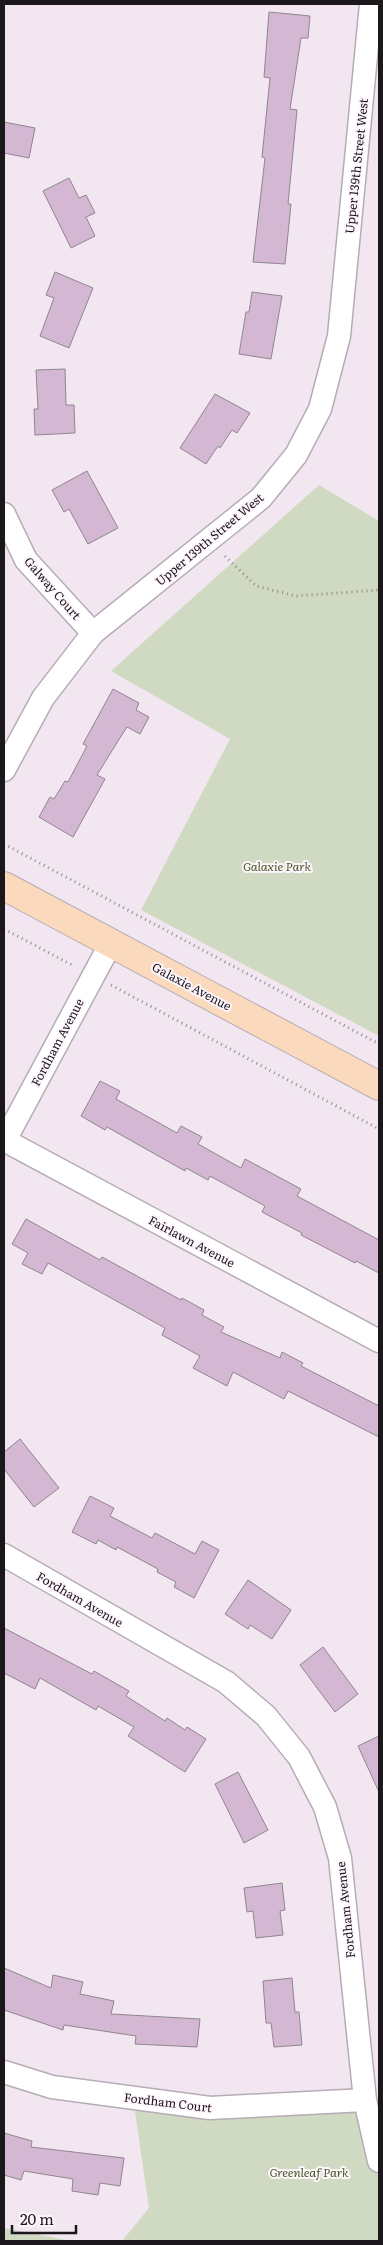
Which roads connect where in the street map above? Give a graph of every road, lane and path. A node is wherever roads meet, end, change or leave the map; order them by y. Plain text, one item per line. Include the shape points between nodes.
1 (371, 4) edge
2 (4, 514) edge
3 (224, 555) dead end
4 (379, 590) edge
5 (93, 633) junction
6 (4, 770) edge
7 (4, 844) edge
8 (4, 886) edge
9 (4, 929) edge
10 (111, 943) junction
11 (93, 976) junction
12 (379, 1044) edge
13 (379, 1086) edge
14 (379, 1128) edge
15 (4, 1141) edge
16 (379, 1341) edge
17 (4, 1555) edge
18 (4, 2072) edge
19 (364, 2100) junction
20 (379, 2160) edge

1 - 5 street, Upper 139th Street West via 339,336 320,409 296,455 260,498
2 - 5 street, Galway Court via 26,560
3 - 4 path via 256,586 296,596
5 - 6 street, Upper 139th Street West via 43,698
7 - 12 path
8 - 10 street, Galaxie Avenue
9 - 11 path
10 - 11 street, Fordham Avenue
10 - 13 street, Galaxie Avenue
11 - 14 path
11 - 15 street, Fordham Avenue
15 - 16 street, Fairlawn Avenue
17 - 19 street, Fordham Avenue via 226,1682 266,1716 300,1757 325,1807 340,1858
18 - 19 street, Fordham Court via 52,2087 210,2108
19 - 20 street, Fordham Avenue

